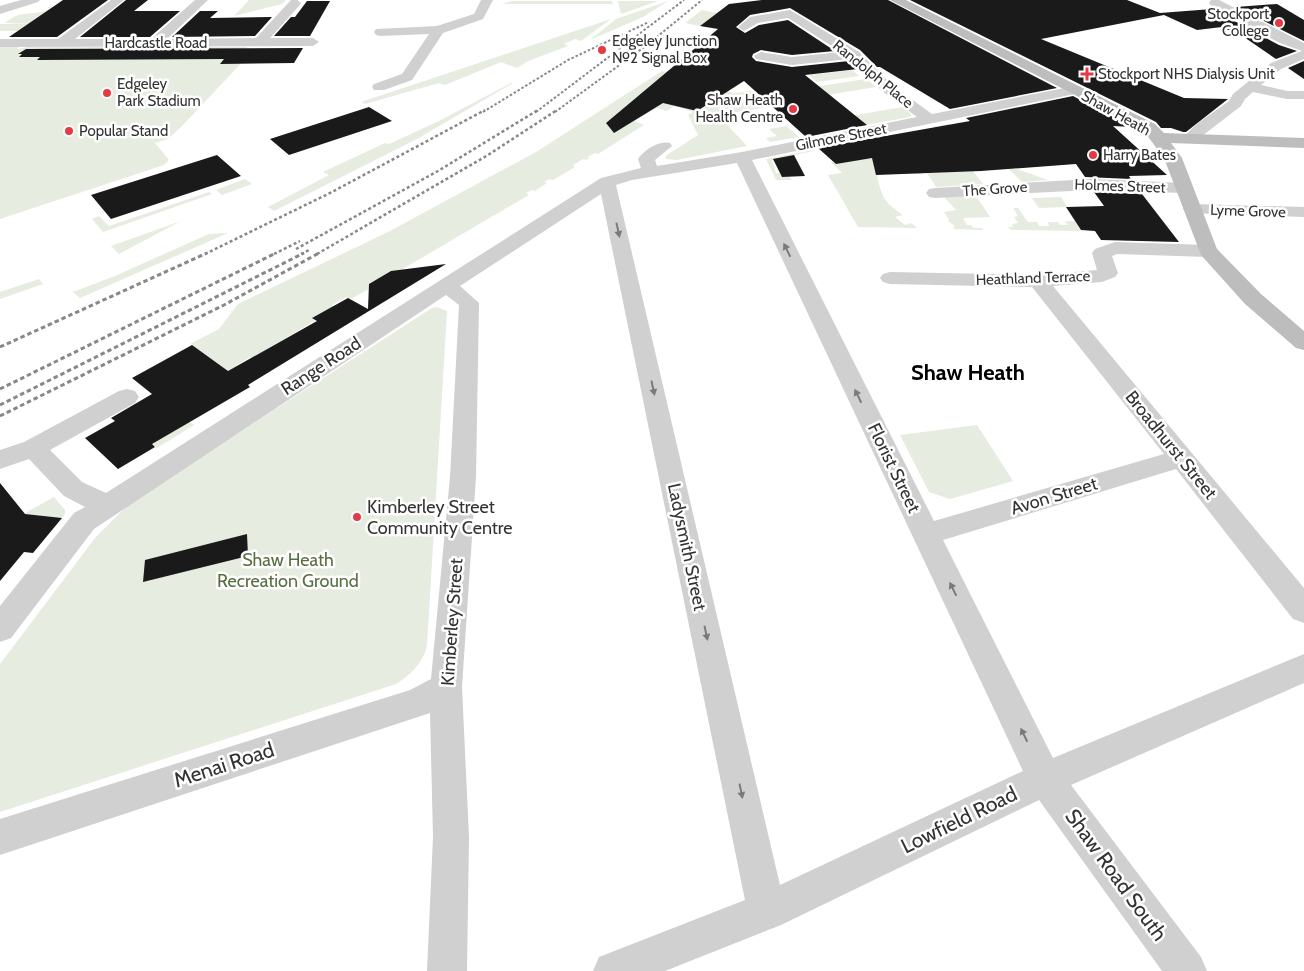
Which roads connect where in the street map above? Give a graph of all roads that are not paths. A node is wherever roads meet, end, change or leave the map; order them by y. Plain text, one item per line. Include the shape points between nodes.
1 (34, 0) edge
2 (118, 0) edge
3 (202, 0) edge
4 (487, 0) edge
5 (896, 0) edge
6 (294, 3) dead end
7 (1215, 3) dead end
8 (0, 10) edge
9 (805, 12) dead end
10 (790, 14) junction
11 (387, 19) dead end
12 (744, 27) dead end
13 (438, 30) junction
14 (259, 42) junction
15 (312, 42) dead end
16 (0, 43) edge
17 (61, 43) junction
18 (154, 43) junction
19 (773, 43) dead end
20 (1304, 48) edge
21 (1304, 54) edge
22 (854, 55) junction
23 (1037, 71) junction
24 (379, 87) dead end
25 (1251, 87) junction
26 (1075, 90) junction
27 (1304, 94) edge
28 (1031, 99) junction
29 (930, 120) junction
30 (1159, 138) junction
31 (1190, 140) junction
32 (1240, 142) junction
33 (1304, 143) edge
34 (664, 146) dead end
35 (742, 157) junction
36 (1175, 163) junction
37 (650, 172) junction
38 (607, 182) junction
39 (1055, 185) joint
40 (1184, 188) junction
41 (935, 193) dead end
42 (1192, 209) junction
43 (1304, 212) edge
44 (1208, 250) junction
45 (890, 278) dead end
46 (1038, 281) junction
47 (445, 286) junction
48 (1304, 343) edge
49 (127, 397) dead end
50 (33, 448) junction
51 (1182, 458) junction
52 (0, 460) edge
53 (107, 506) junction
54 (926, 534) junction
55 (1304, 610) edge
56 (0, 629) edge
57 (1304, 668) edge
58 (446, 687) junction
59 (1046, 779) junction
60 (0, 837) edge
61 (767, 912) junction
62 (448, 971) edge
63 (613, 971) edge
64 (1187, 971) edge

1 - 8 street
2 - 17 street
3 - 18 street
4 - 13 street via 479,16
5 - 23 main road, Shaw Heath
6 - 14 street
7 - 20 street
9 - 10 street
10 - 12 street via 754,20
10 - 22 street, Randolph Place
11 - 13 street via 378,35
13 - 24 street via 407,77
14 - 15 street, Hardcastle Road
14 - 18 street, Hardcastle Road
16 - 17 street, Hardcastle Road
17 - 18 street, Hardcastle Road
19 - 22 street via 756,60 792,61
21 - 25 street via 1278,64
22 - 29 street, Randolph Place via 887,88
23 - 26 main road, Shaw Heath
23 - 28 street via 1042,86
25 - 27 street via 1287,95
25 - 31 street
26 - 28 street, Gilmore Street
26 - 30 main road, Shaw Heath via 1143,123
28 - 29 street, Gilmore Street
29 - 35 street, Gilmore Street
30 - 31 main road
30 - 36 main road, Shaw Heath
31 - 32 main road
32 - 33 main road
32 - 36 main road via 1203,147
34 - 37 street via 646,159
35 - 37 street, Gilmore Street
54 -> 35 street, Florist Street
36 - 40 main road, Shaw Heath
37 - 38 street, Range Road
38 - 47 street, Range Road
38 -> 61 street, Ladysmith Street
39 - 40 street, Holmes Street
39 - 41 street, The Grove
40 - 42 main road, Shaw Heath
42 - 43 street, Lyme Grove
42 - 44 main road, Shaw Heath
44 - 46 street, Heathland Terrace via 1115,248 1102,252 1108,273 1102,276
44 - 48 main road, Shaw Heath via 1253,299
45 - 46 street, Heathland Terrace
46 - 51 street, Broadhurst Street
47 - 53 street, Range Road
47 - 58 street, Kimberley Street via 469,302 463,477
49 - 50 street
50 - 52 street
50 - 53 street via 73,489
51 - 54 street, Avon Street
51 - 55 street, Broadhurst Street
53 - 56 street, Range Road via 84,521
59 -> 54 street, Florist Street
57 - 59 street, Lowfield Road
58 - 60 street, Menai Road via 409,706
58 - 62 street, Kimberley Street via 451,837
59 - 61 street, Lowfield Road
59 - 64 street, Shaw Road South
61 - 63 street, Lowfield Road

